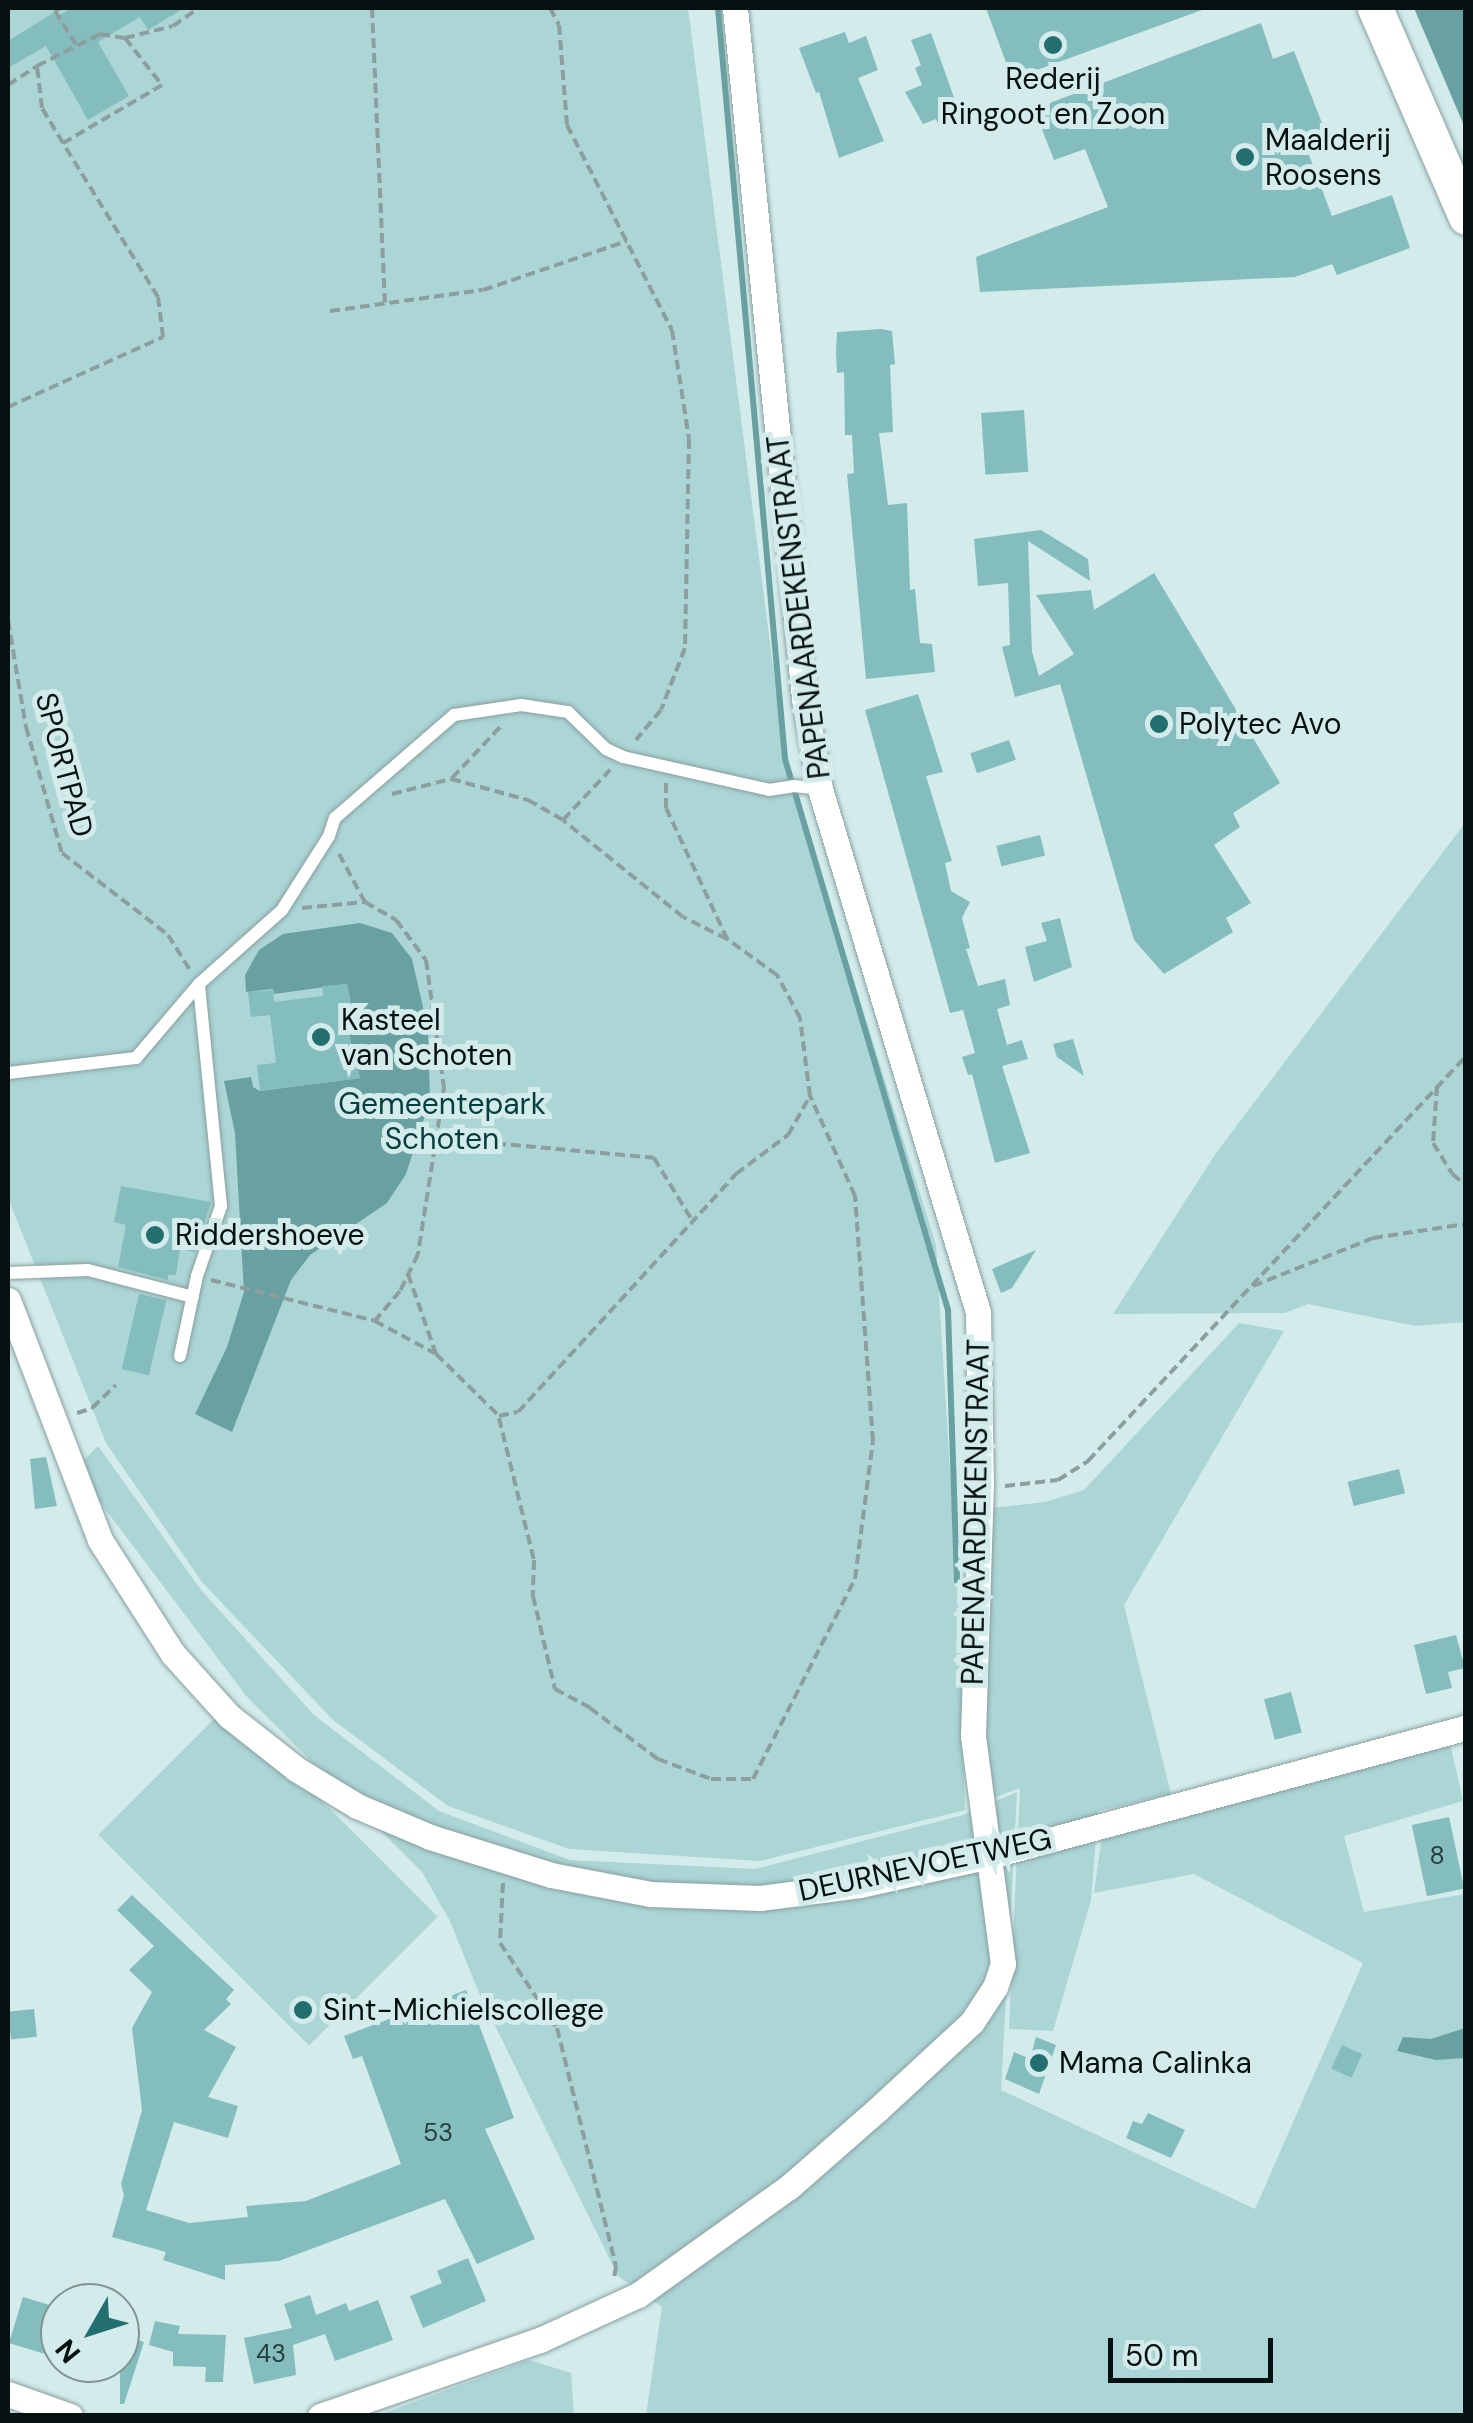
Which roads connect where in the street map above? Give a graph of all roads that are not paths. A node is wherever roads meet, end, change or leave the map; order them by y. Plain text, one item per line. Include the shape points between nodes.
1 (736, 8) edge
2 (1375, 8) edge
3 (1466, 217) edge
4 (814, 789) junction
5 (199, 984) junction
6 (8, 1072) edge
7 (8, 1273) edge
8 (193, 1297) junction
9 (8, 1300) edge
10 (180, 1356) dead end
11 (1466, 1728) edge
12 (990, 1856) junction
13 (8, 2394) edge
14 (70, 2416) edge
15 (320, 2416) edge

1 - 4 street, PAPENAARDEKENSTRAAT
2 - 3 street
4 - 5 lane via 769,790 623,756 606,750 568,712 521,705 454,716 335,818 282,910
4 - 12 street, PAPENAARDEKENSTRAAT via 978,1312 972,1736
5 - 6 lane via 136,1058
5 - 8 lane via 221,1206
7 - 8 lane via 88,1270
8 - 10 lane
9 - 12 street, DEURNEVOETWEG via 100,1540 132,1596 229,1716 357,1806 505,1861 652,1894 760,1898 860,1886
11 - 12 street, DEURNEVOETWEG
12 - 15 street, PAPENAARDEKENSTRAAT via 1003,1964 995,1986 972,2022 789,2187 610,2308 540,2340
13 - 14 street

